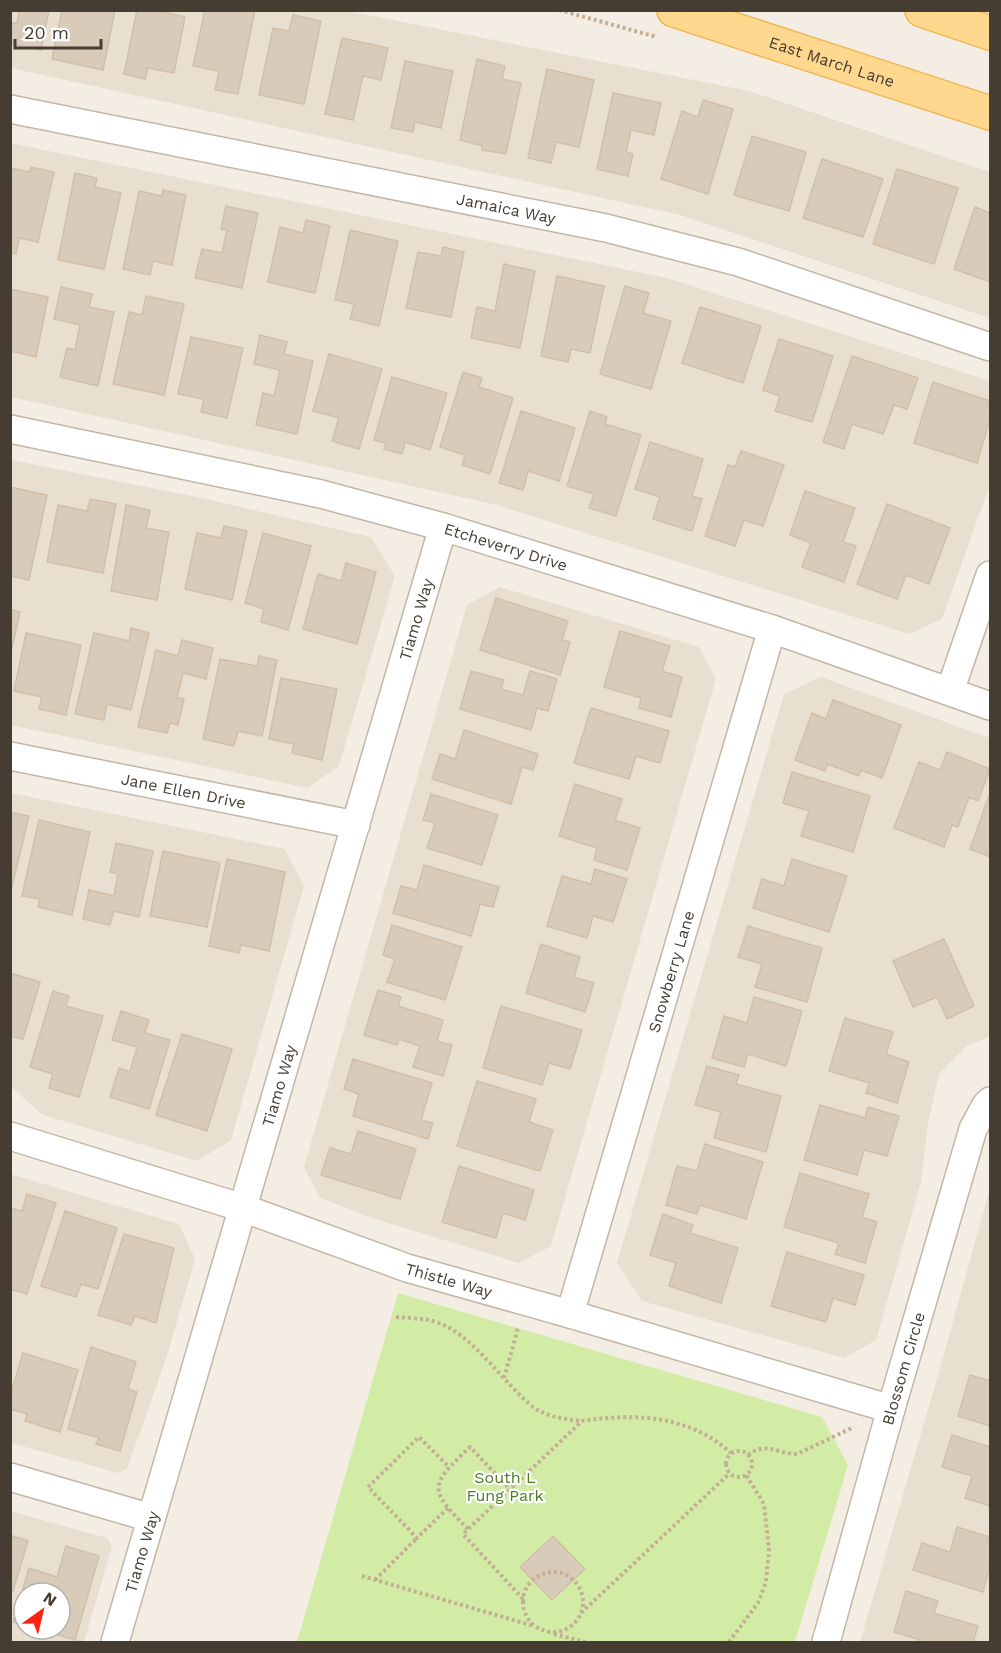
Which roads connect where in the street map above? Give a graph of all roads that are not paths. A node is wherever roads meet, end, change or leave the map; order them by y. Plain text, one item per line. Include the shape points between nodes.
1 (674, 10) edge
2 (922, 10) edge
3 (990, 33) edge
4 (10, 109) edge
5 (990, 113) edge
6 (990, 347) edge
7 (10, 429) edge
8 (443, 527) junction
9 (990, 575) edge
10 (772, 629) junction
11 (950, 691) junction
12 (990, 706) edge
13 (10, 756) edge
14 (356, 825) junction
15 (990, 1101) edge
16 (10, 1136) edge
17 (243, 1208) junction
18 (570, 1314) junction
19 (891, 1409) junction
20 (10, 1477) edge
21 (152, 1518) junction
22 (115, 1642) edge
23 (826, 1642) edge

1 - 5 main road, East March Lane
2 - 3 main road
4 - 6 street, Jamaica Way via 606,228 738,262
7 - 8 street, Etcheverry Drive via 321,494
8 - 10 street, Etcheverry Drive
8 - 14 street, Tiamo Way
9 - 11 street
10 - 11 street, Etcheverry Drive
10 - 18 street, Snowberry Lane
11 - 12 street, Etcheverry Drive
13 - 14 street, Jane Ellen Drive
14 - 17 street, Tiamo Way
15 - 19 street, Blossom Circle via 973,1129
16 - 17 street, Thistle Way
17 - 18 street, Thistle Way via 407,1268
17 - 21 street, Tiamo Way
18 - 19 street, Thistle Way
19 - 23 street, Blossom Circle
20 - 21 street
21 - 22 street, Tiamo Way

